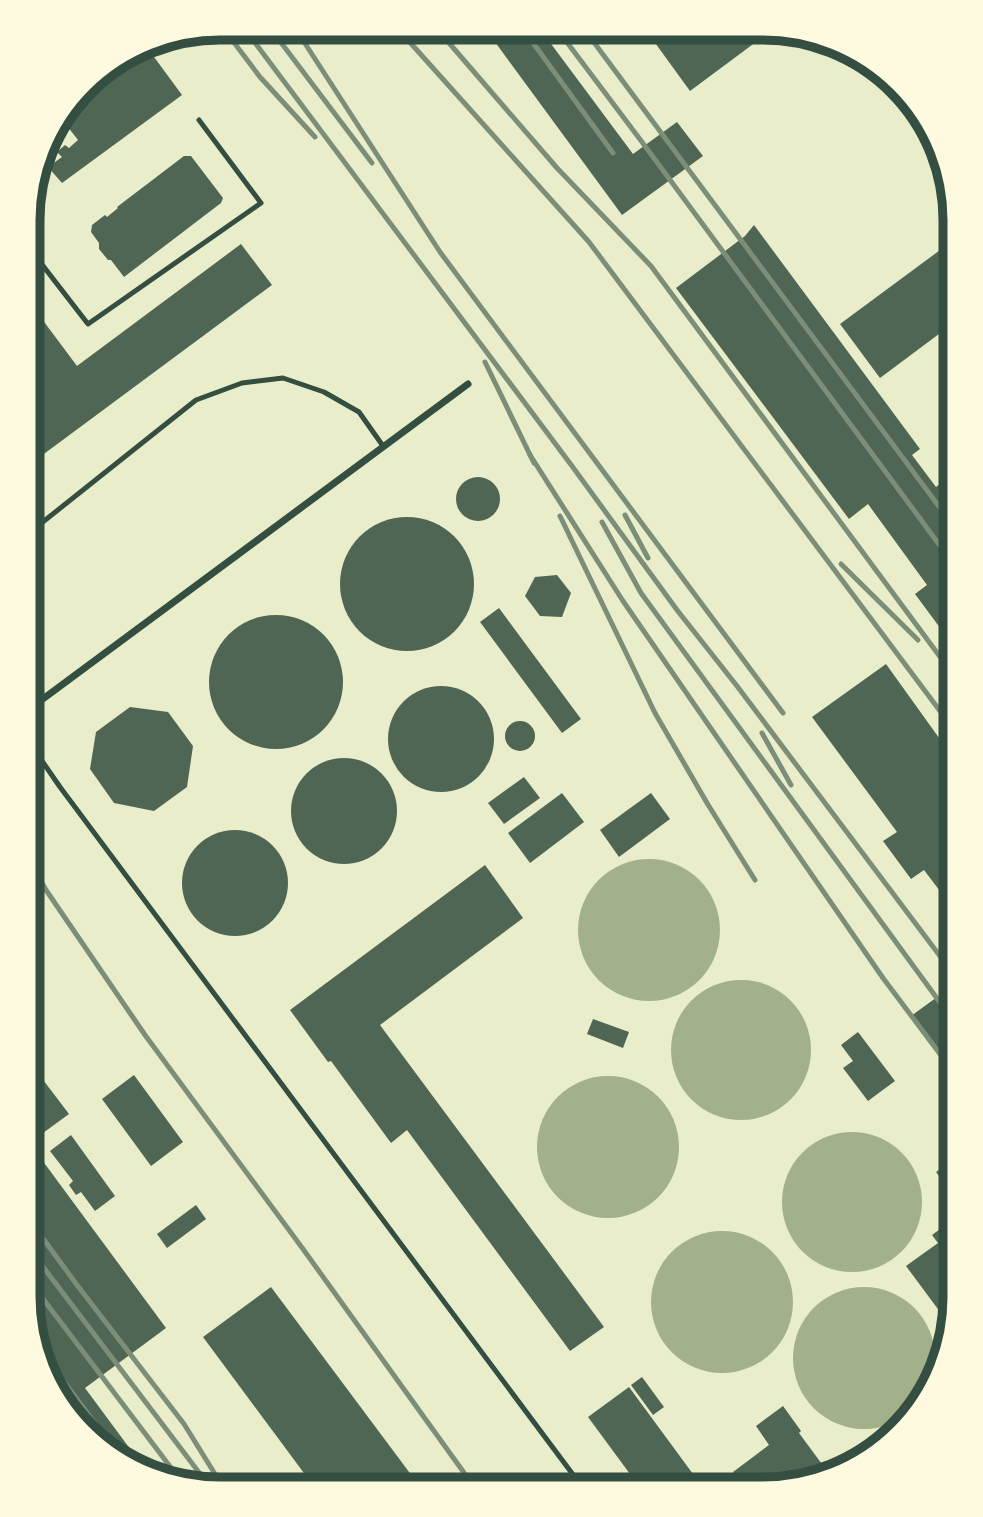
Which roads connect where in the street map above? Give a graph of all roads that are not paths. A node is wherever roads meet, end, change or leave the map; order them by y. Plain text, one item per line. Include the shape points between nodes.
1 (199, 120) dead end
2 (40, 262) edge
3 (468, 384) dead end
4 (383, 446) junction
5 (40, 524) edge
6 (40, 701) edge
7 (40, 758) edge
8 (574, 1477) edge

1 - 2 lane via 261,204 88,324
3 - 4 street
4 - 5 lane via 359,412 324,392 283,377 242,383 196,400
4 - 6 street
7 - 8 lane

